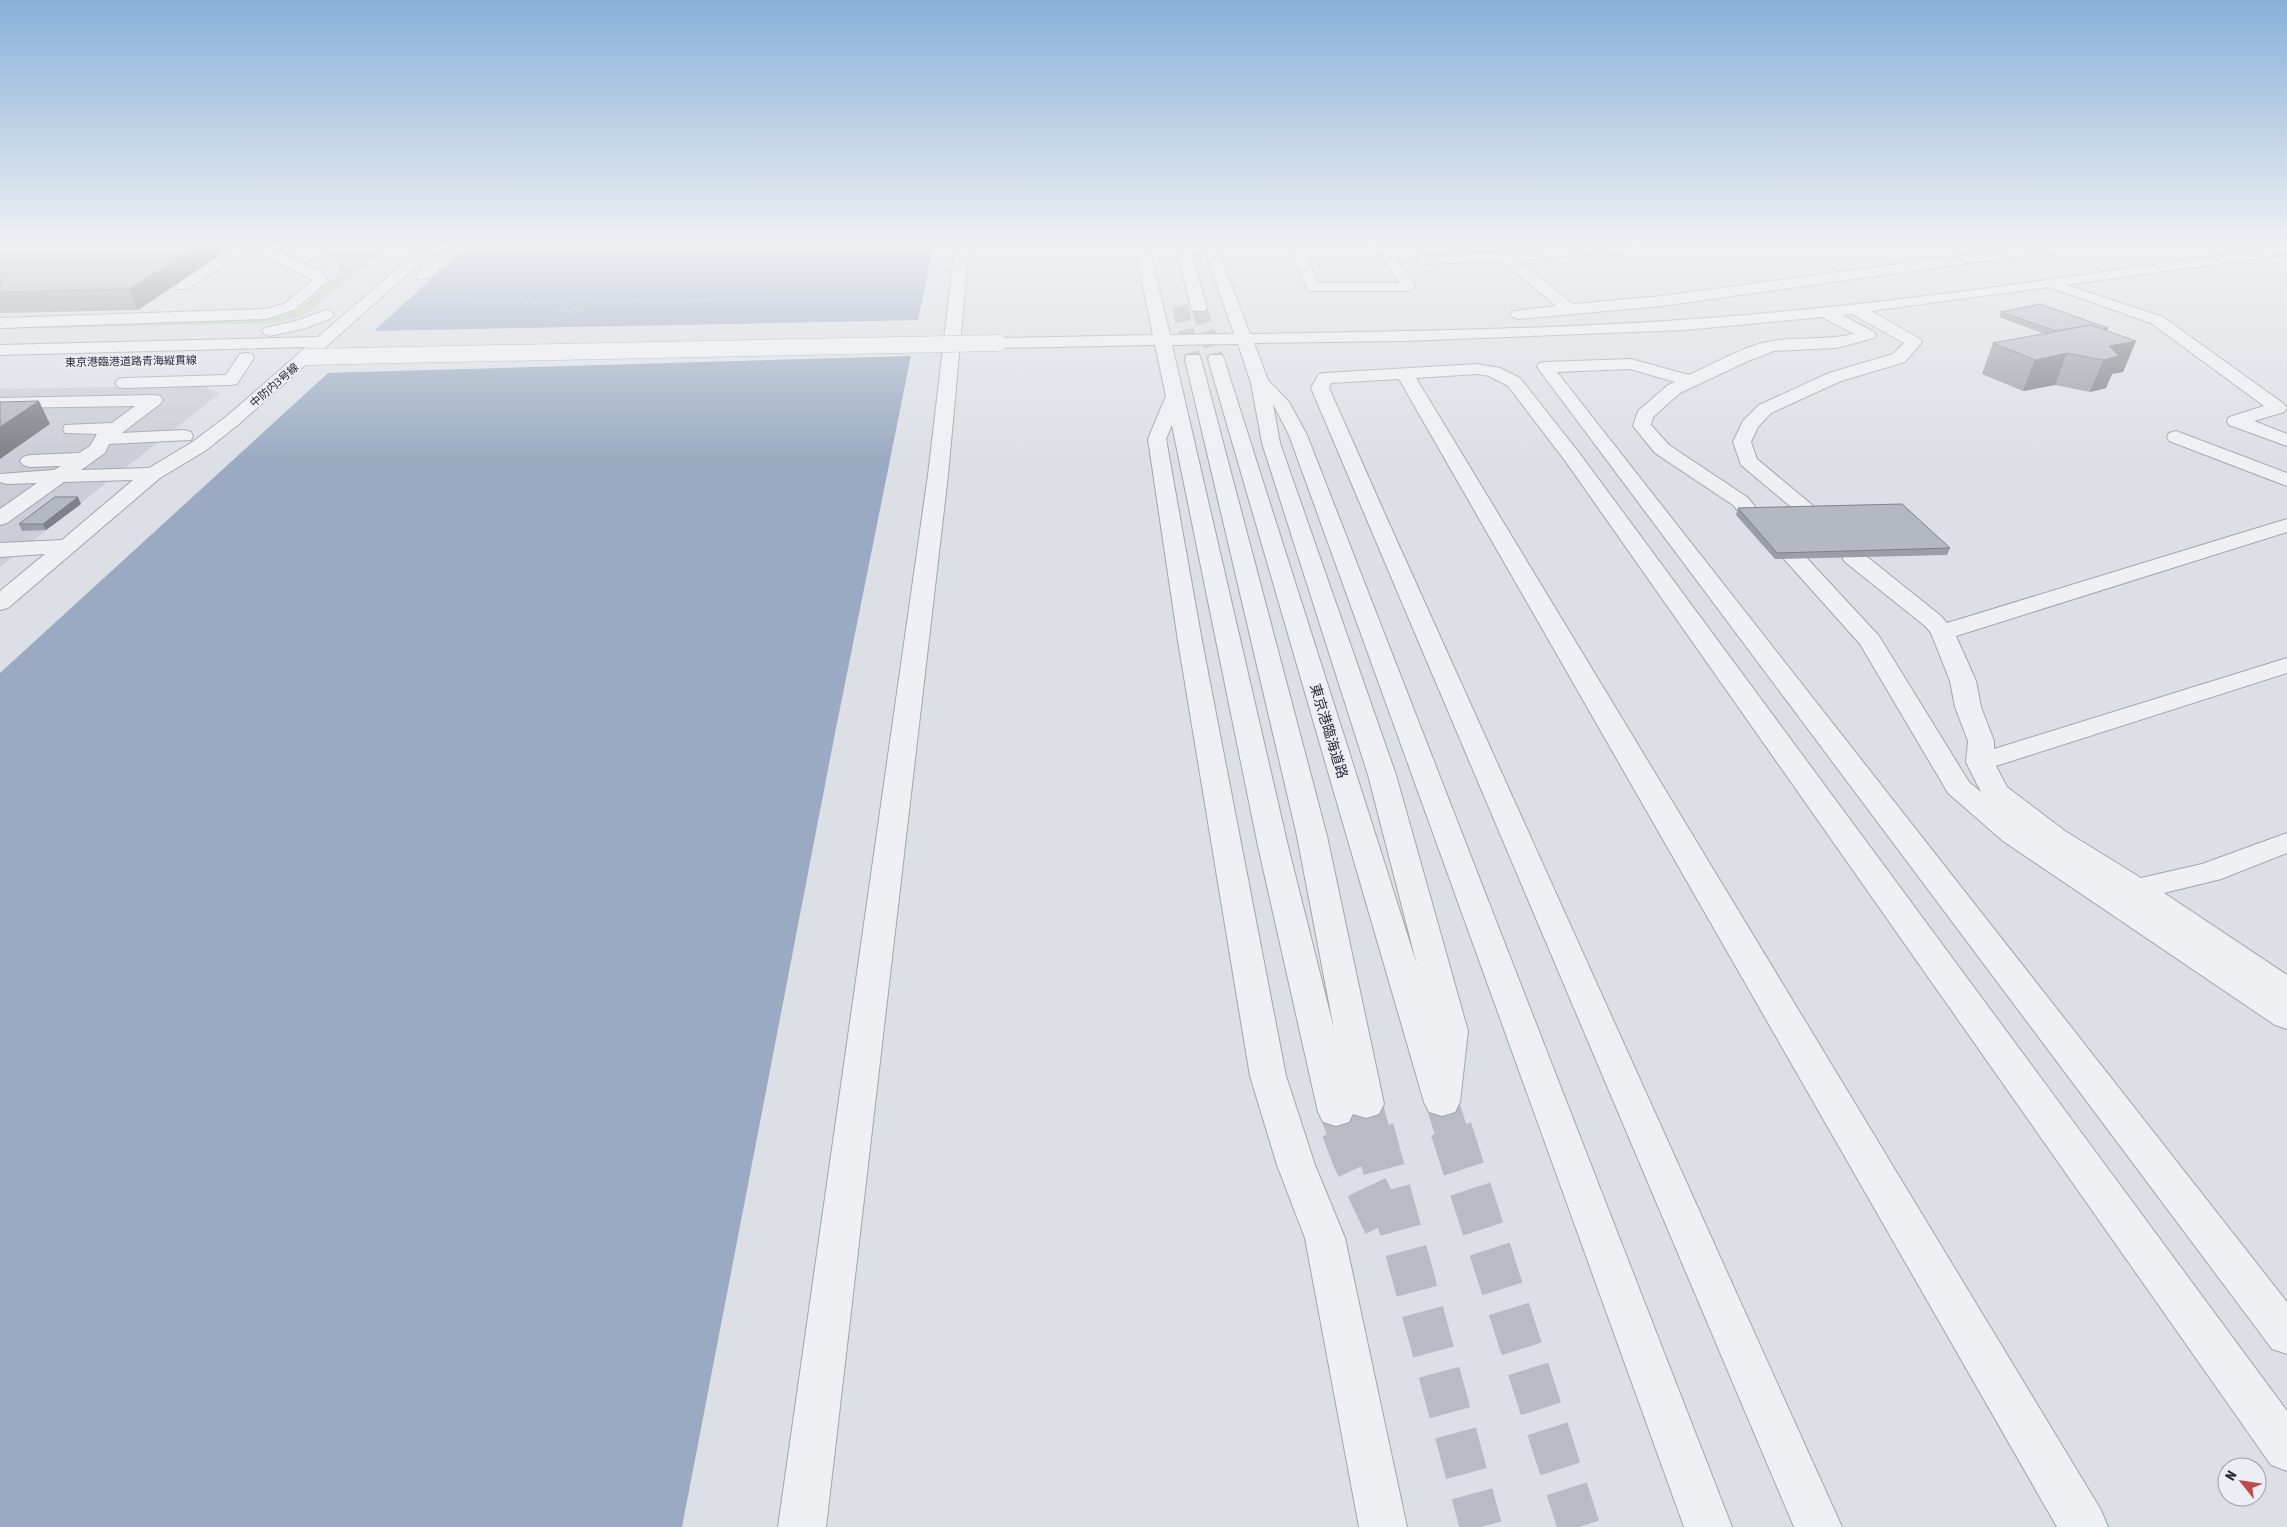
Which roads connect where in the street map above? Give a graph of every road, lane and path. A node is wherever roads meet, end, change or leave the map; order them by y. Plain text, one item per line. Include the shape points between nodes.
1 (54, 317) edge
2 (135, 317) edge
3 (318, 317) edge
4 (326, 317) edge
5 (352, 317) edge
6 (955, 317) edge
7 (1163, 317) edge
8 (1235, 317) edge
9 (1768, 317) edge
10 (1835, 317) edge
11 (1870, 317) edge
12 (2149, 317) edge
13 (0, 318) edge
14 (1255, 322) dead end
15 (0, 323) edge
16 (1218, 323) dead end
17 (1140, 324) dead end
18 (1166, 329) junction
19 (1240, 330) junction
20 (1002, 333) junction
21 (0, 336) edge
22 (206, 337) junction
23 (324, 342) junction
24 (100, 347) junction
25 (0, 350) edge
26 (301, 350) junction
27 (279, 357) joint
28 (246, 358) junction
29 (0, 364) edge
30 (1404, 372) junction
31 (1690, 381) junction
32 (250, 382) dead end
33 (1260, 383) junction
34 (112, 384) dead end
35 (1175, 396) junction
36 (228, 400) dead end
37 (0, 404) edge
38 (2283, 410) edge
39 (0, 420) edge
40 (199, 424) dead end
41 (117, 428) junction
42 (72, 429) dead end
43 (2206, 430) dead end
44 (184, 436) junction
45 (2176, 437) dead end
46 (2287, 440) edge
47 (2287, 461) edge
48 (153, 474) junction
49 (11, 478) edge
50 (2287, 480) edge
51 (52, 481) junction
52 (1810, 513) edge
53 (1, 514) edge
54 (1752, 514) edge
55 (2287, 525) edge
56 (66, 546) junction
57 (0, 550) edge
58 (1853, 557) edge
59 (1795, 559) edge
60 (0, 603) edge
61 (1942, 632) junction
62 (2287, 665) edge
63 (1980, 762) junction
64 (2287, 842) edge
65 (2138, 889) junction
66 (2283, 984) edge
67 (2287, 1016) edge
68 (1366, 1104) tunnel mouth
69 (1336, 1112) tunnel mouth
70 (2287, 1335) edge
71 (2287, 1449) edge
72 (802, 1527) edge
73 (1383, 1527) edge
74 (1708, 1527) edge
75 (1818, 1527) edge
76 (2084, 1527) edge

1 - 13 street
2 - 15 street
3 - 22 street, 中防内3号線 via 282,330
4 - 26 street, 中防内3号線
5 - 23 street
6 - 72 street via 938,475
7 - 18 street
8 - 19 street
9 - 19 street via 1684,325 1404,336
10 - 31 street via 1868,335 1836,342 1772,346
11 - 52 street via 1914,342 1899,358 1834,377 1766,409 1750,425 1742,442 1748,461
12 - 38 street
14 - 19 street
16 - 19 street
17 - 18 street
18 - 19 street
18 - 20 street, 東京港臨港道路青海縦貫線
18 - 35 street
19 - 33 street
20 - 23 street, 東京港臨港道路青海縦貫線
20 - 26 street, 東京港臨港道路青海縦貫線, bridge
21 - 22 street via 158,332
22 - 24 street
23 - 26 street, 東京港臨港道路青海縦貫線
24 - 25 street, 東京港臨港道路青海縦貫線
24 - 26 street, 東京港臨港道路青海縦貫線
26 - 27 street, 中防内3号線
26 - 48 street, 中防内3号線 via 233,420 198,447
27 - 28 street, 東京港臨港道路青海縦貫線
28 - 29 street, 東京港臨港道路青海縦貫線
28 - 34 street via 231,380
30 - 71 street via 1477,369 1494,372 1514,382 1591,482
30 - 75 street via 1325,378 1320,388
30 - 76 street
31 - 54 street via 1674,389 1644,416 1642,426 1662,449 1740,502
31 - 70 street via 1632,364 1545,367
32 - 36 street, 中防内3号線
33 - 68 street, 東京港臨海道路 via 1271,444 1382,775 1451,1031 1442,1102 1204,359 1312,836
33 - 74 street via 1276,394 1298,435
35 - 69 street via 1273,846
35 - 73 street via 1157,439 1268,1076 1296,1165 1325,1238
37 - 41 street via 154,400
38 - 46 street via 2236,422
39 - 41 street
40 - 44 street, 中防内3号線
41 - 42 street
41 - 44 street
41 - 51 street via 98,448
43 - 47 street
44 - 48 street, 中防内3号線
45 - 50 street
48 - 51 street
48 - 56 street, 中防内3号線
49 - 51 street
49 - 51 street
49 - 51 street
51 - 53 street
55 - 61 street
56 - 57 street
56 - 60 street, 中防内3号線
58 - 61 street via 1933,621
59 - 67 street via 1870,641 1958,787 2013,834
61 - 63 street via 1962,680 1981,741
62 - 63 street
63 - 65 street via 1995,792 2055,838
64 - 65 street via 2210,872
65 - 66 street

